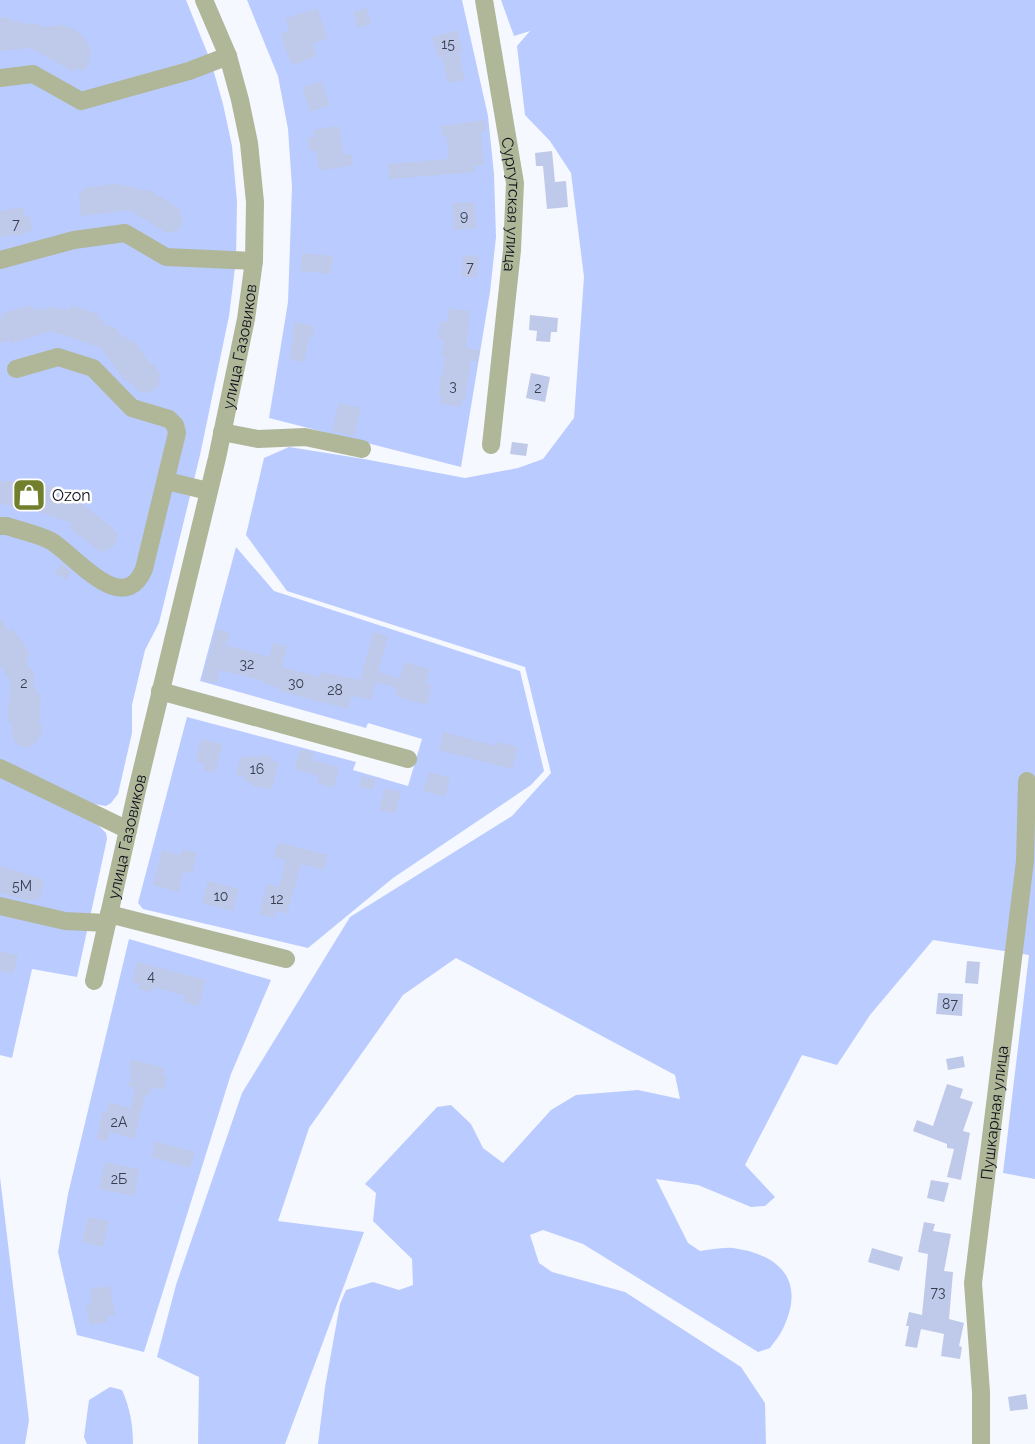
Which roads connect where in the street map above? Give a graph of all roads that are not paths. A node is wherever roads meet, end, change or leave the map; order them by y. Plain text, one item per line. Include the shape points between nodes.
1 (204, 0) edge
2 (484, 0) edge
3 (228, 56) junction
4 (0, 78) edge
5 (0, 260) edge
6 (254, 261) junction
7 (16, 369) dead end
8 (222, 432) junction
9 (491, 446) dead end
10 (362, 449) dead end
11 (167, 481) junction
12 (208, 491) junction
13 (0, 526) edge
14 (160, 692) junction
15 (408, 759) dead end
16 (0, 768) edge
17 (1027, 781) dead end
18 (128, 830) junction
19 (0, 906) edge
20 (108, 918) junction
21 (286, 959) dead end
22 (94, 981) dead end
23 (981, 1444) edge

1 - 3 street, улица Газовиков
2 - 9 street, Сургутская улица via 515,183 512,250
3 - 4 street via 189,71 81,100 33,74
3 - 6 street, улица Газовиков via 249,143 255,201
5 - 6 street via 74,240 125,233 166,257
6 - 8 street, улица Газовиков
7 - 11 street via 58,357 93,368 132,408 172,421 177,433
8 - 10 street via 258,439 306,437
8 - 12 street, улица Газовиков
11 - 12 street
11 - 13 street via 144,569 134,583 123,588 106,585 51,541
12 - 14 street, улица Газовиков
14 - 15 street
14 - 18 street, улица Газовиков
16 - 18 street
17 - 23 street, Пушкарная улица via 1025,861 973,1283
18 - 20 street, улица Газовиков
19 - 20 street via 65,921
20 - 21 street
20 - 22 street, улица Газовиков

